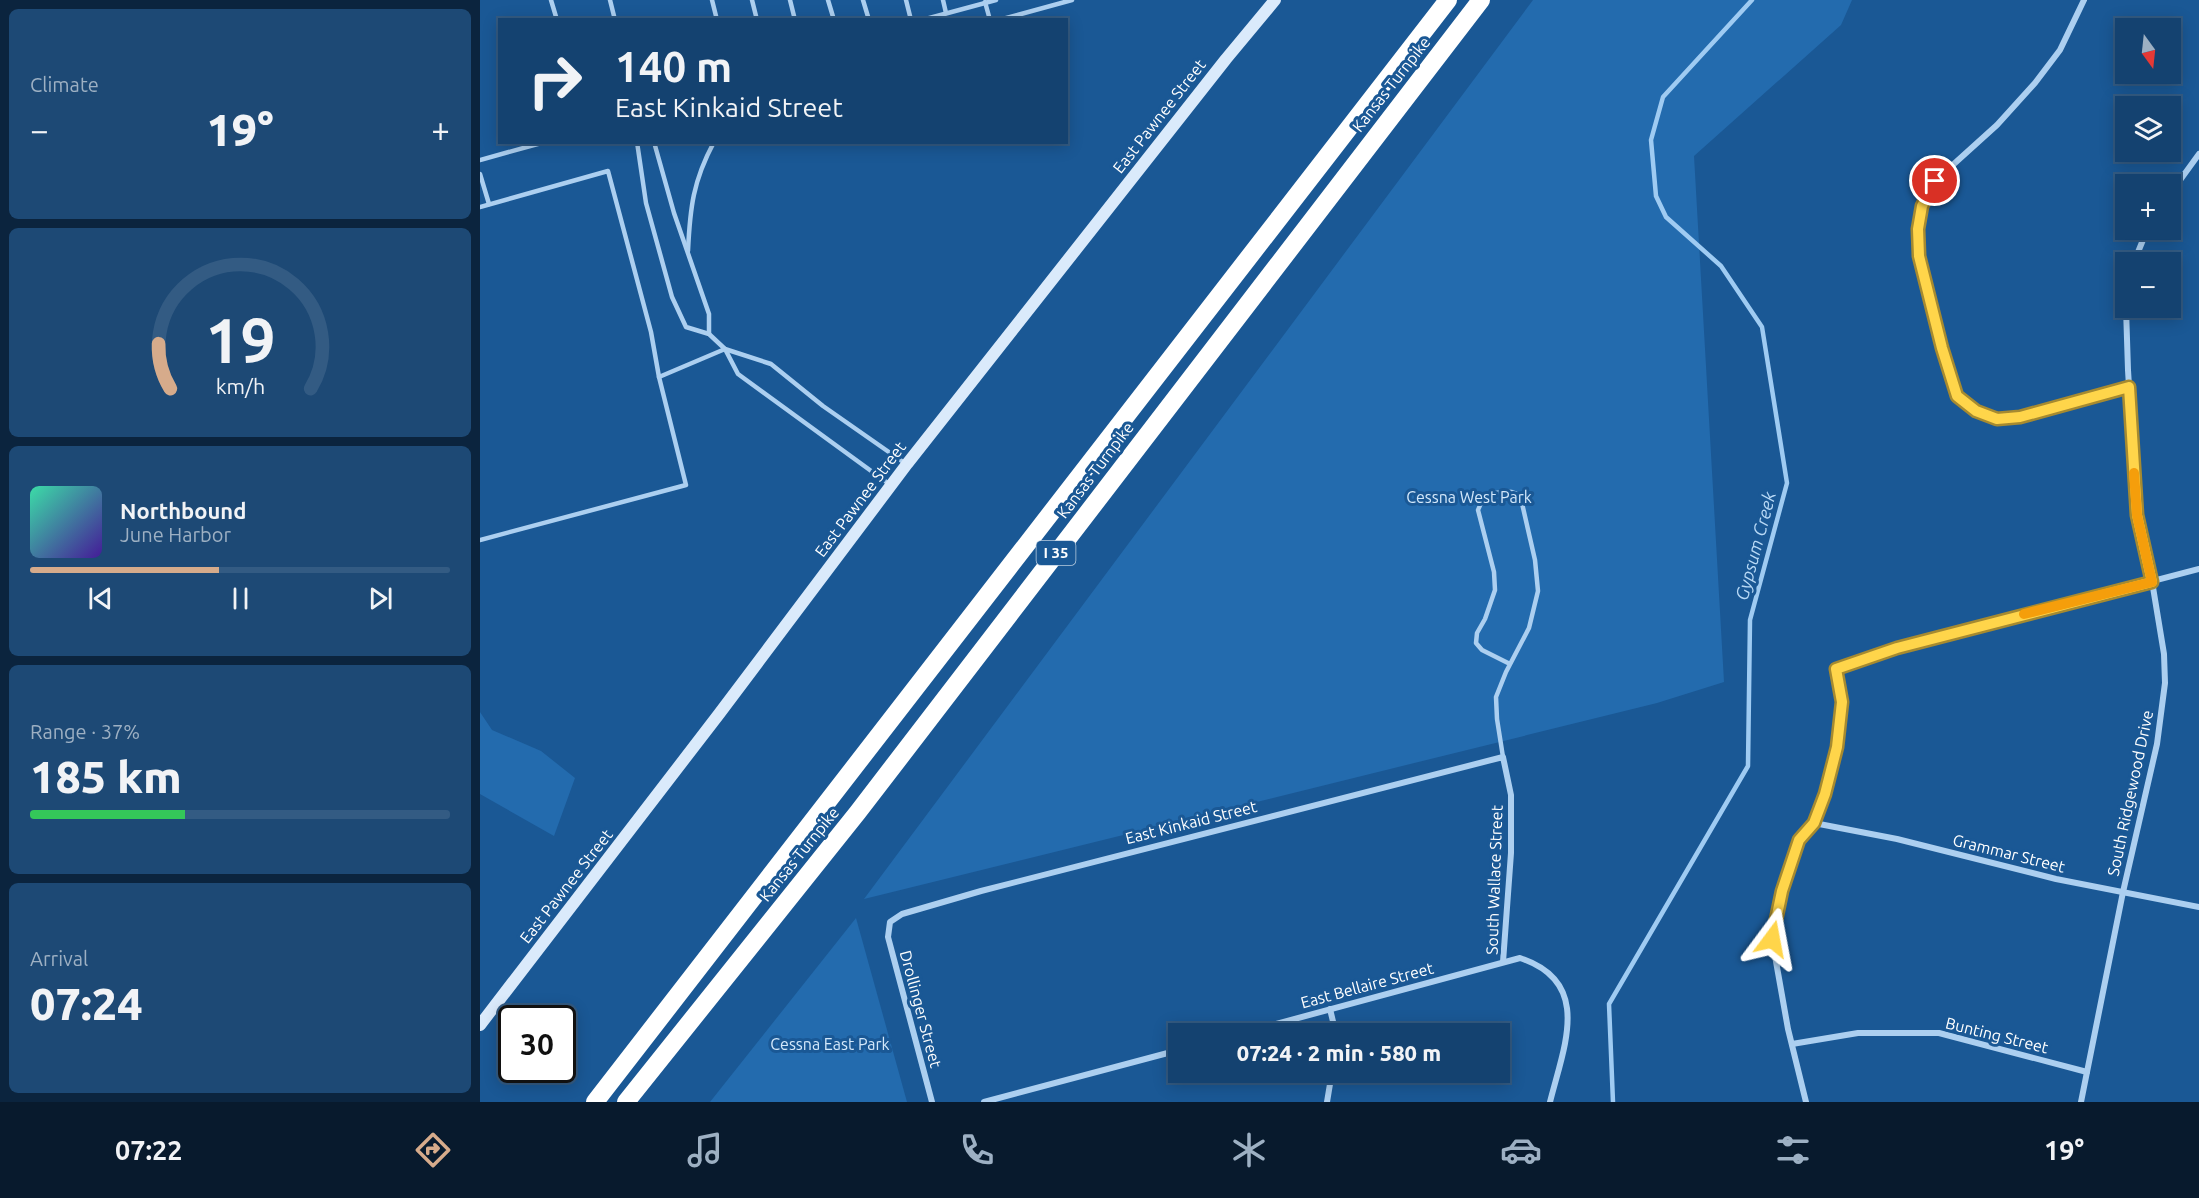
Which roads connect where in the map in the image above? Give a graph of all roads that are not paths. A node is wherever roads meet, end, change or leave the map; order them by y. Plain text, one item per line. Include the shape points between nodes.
1 (551, 0) edge
2 (610, 0) edge
3 (712, 0) edge
4 (752, 0) edge
5 (790, 0) edge
6 (828, 0) edge
7 (863, 0) edge
8 (906, 0) edge
9 (943, 0) edge
10 (996, 0) edge
11 (1072, 0) edge
12 (1275, 0) edge
13 (1448, 0) edge
14 (1481, 0) edge
15 (2084, 0) edge
16 (985, 1) edge
17 (1065, 1) edge
18 (946, 13) junction
19 (556, 18) edge
20 (614, 18) edge
21 (716, 18) edge
22 (756, 18) edge
23 (794, 18) edge
24 (833, 18) edge
25 (868, 18) edge
26 (910, 18) edge
27 (929, 18) edge
28 (989, 18) edge
29 (1006, 18) edge
30 (538, 144) edge
31 (637, 144) edge
32 (655, 144) edge
33 (713, 144) edge
34 (2199, 154) edge
35 (480, 160) edge
36 (480, 174) edge
37 (2181, 179) edge
38 (489, 204) junction
39 (480, 207) edge
40 (688, 254) junction
41 (2126, 318) edge
42 (710, 334) junction
43 (725, 349) junction
44 (658, 376) junction
45 (2129, 387) junction
46 (907, 465) junction
47 (891, 486) junction
48 (480, 540) edge
49 (2199, 569) edge
50 (2152, 582) junction
51 (1510, 664) junction
52 (1503, 757) junction
53 (1814, 823) junction
54 (2123, 892) junction
55 (2199, 907) edge
56 (890, 922) joint
57 (1503, 962) junction
58 (1330, 1009) junction
59 (1279, 1023) edge
60 (1333, 1023) edge
61 (480, 1025) edge
62 (1792, 1044) junction
63 (1168, 1053) edge
64 (2087, 1072) junction
65 (1330, 1083) edge
66 (594, 1102) edge
67 (626, 1102) edge
68 (932, 1102) edge
69 (984, 1102) edge
70 (1327, 1102) edge
71 (1550, 1102) edge
72 (1806, 1102) edge
73 (2081, 1102) edge

1 - 19 lane
2 - 20 lane
3 - 21 lane
4 - 22 lane
5 - 23 lane
6 - 24 lane
7 - 25 lane
8 - 26 lane
9 - 18 lane
10 - 16 lane
11 - 17 lane
12 - 46 main road, East Pawnee Street
13 - 66 highway, Kansas Turnpike / I 35
14 - 67 highway, Kansas Turnpike / I 35 via 865,803
15 - 45 street via 2060,50 2035,83 1997,125 1935,181 1922,206 1919,256 1957,396 1976,411 1997,419 2020,417
16 - 18 lane
16 - 28 lane
17 - 29 lane
18 - 27 lane
30 - 35 lane
31 - 42 lane via 646,203 672,297 686,327
32 - 40 lane
33 - 40 lane via 692,197
34 - 37 street
36 - 38 lane
38 - 39 lane
38 - 44 lane via 608,171 651,332
40 - 42 lane via 709,314
41 - 45 street, South Ridgewood Drive
42 - 43 lane
43 - 44 lane
43 - 46 lane via 771,364
43 - 47 lane via 738,374
44 - 48 lane via 686,485
45 - 50 street, South Ridgewood Drive via 2137,515
46 - 47 main road, East Pawnee Street
47 - 61 main road, East Pawnee Street
49 - 50 street
50 - 53 street via 1897,648 1836,669 1842,702 1837,747
50 - 54 street, South Ridgewood Drive via 2165,683 2157,744
51 - 51 lane via 1529,628 1538,591 1536,560 1521,499 1512,491 1486,497 1478,510 1495,590 1475,638 1482,650
51 - 52 lane via 1496,697
52 - 56 street, East Kinkaid Street via 981,891 902,914
52 - 57 street, South Wallace Street via 1511,795 1511,842
53 - 54 street, Grammar Street
53 - 62 street via 1799,840 1772,939
54 - 55 street, Grammar Street
54 - 64 street, South Ridgewood Drive
56 - 68 street, Drollinger Street via 888,937
57 - 58 street, East Bellaire Street
57 - 71 street, South Wallace Street via 1520,958 1534,963 1560,983 1568,1008 1568,1033
58 - 59 street, East Bellaire Street
58 - 60 street
62 - 64 street, Bunting Street via 1858,1033 1939,1033
62 - 72 street
63 - 69 street
64 - 73 street, South Ridgewood Drive
65 - 70 street

